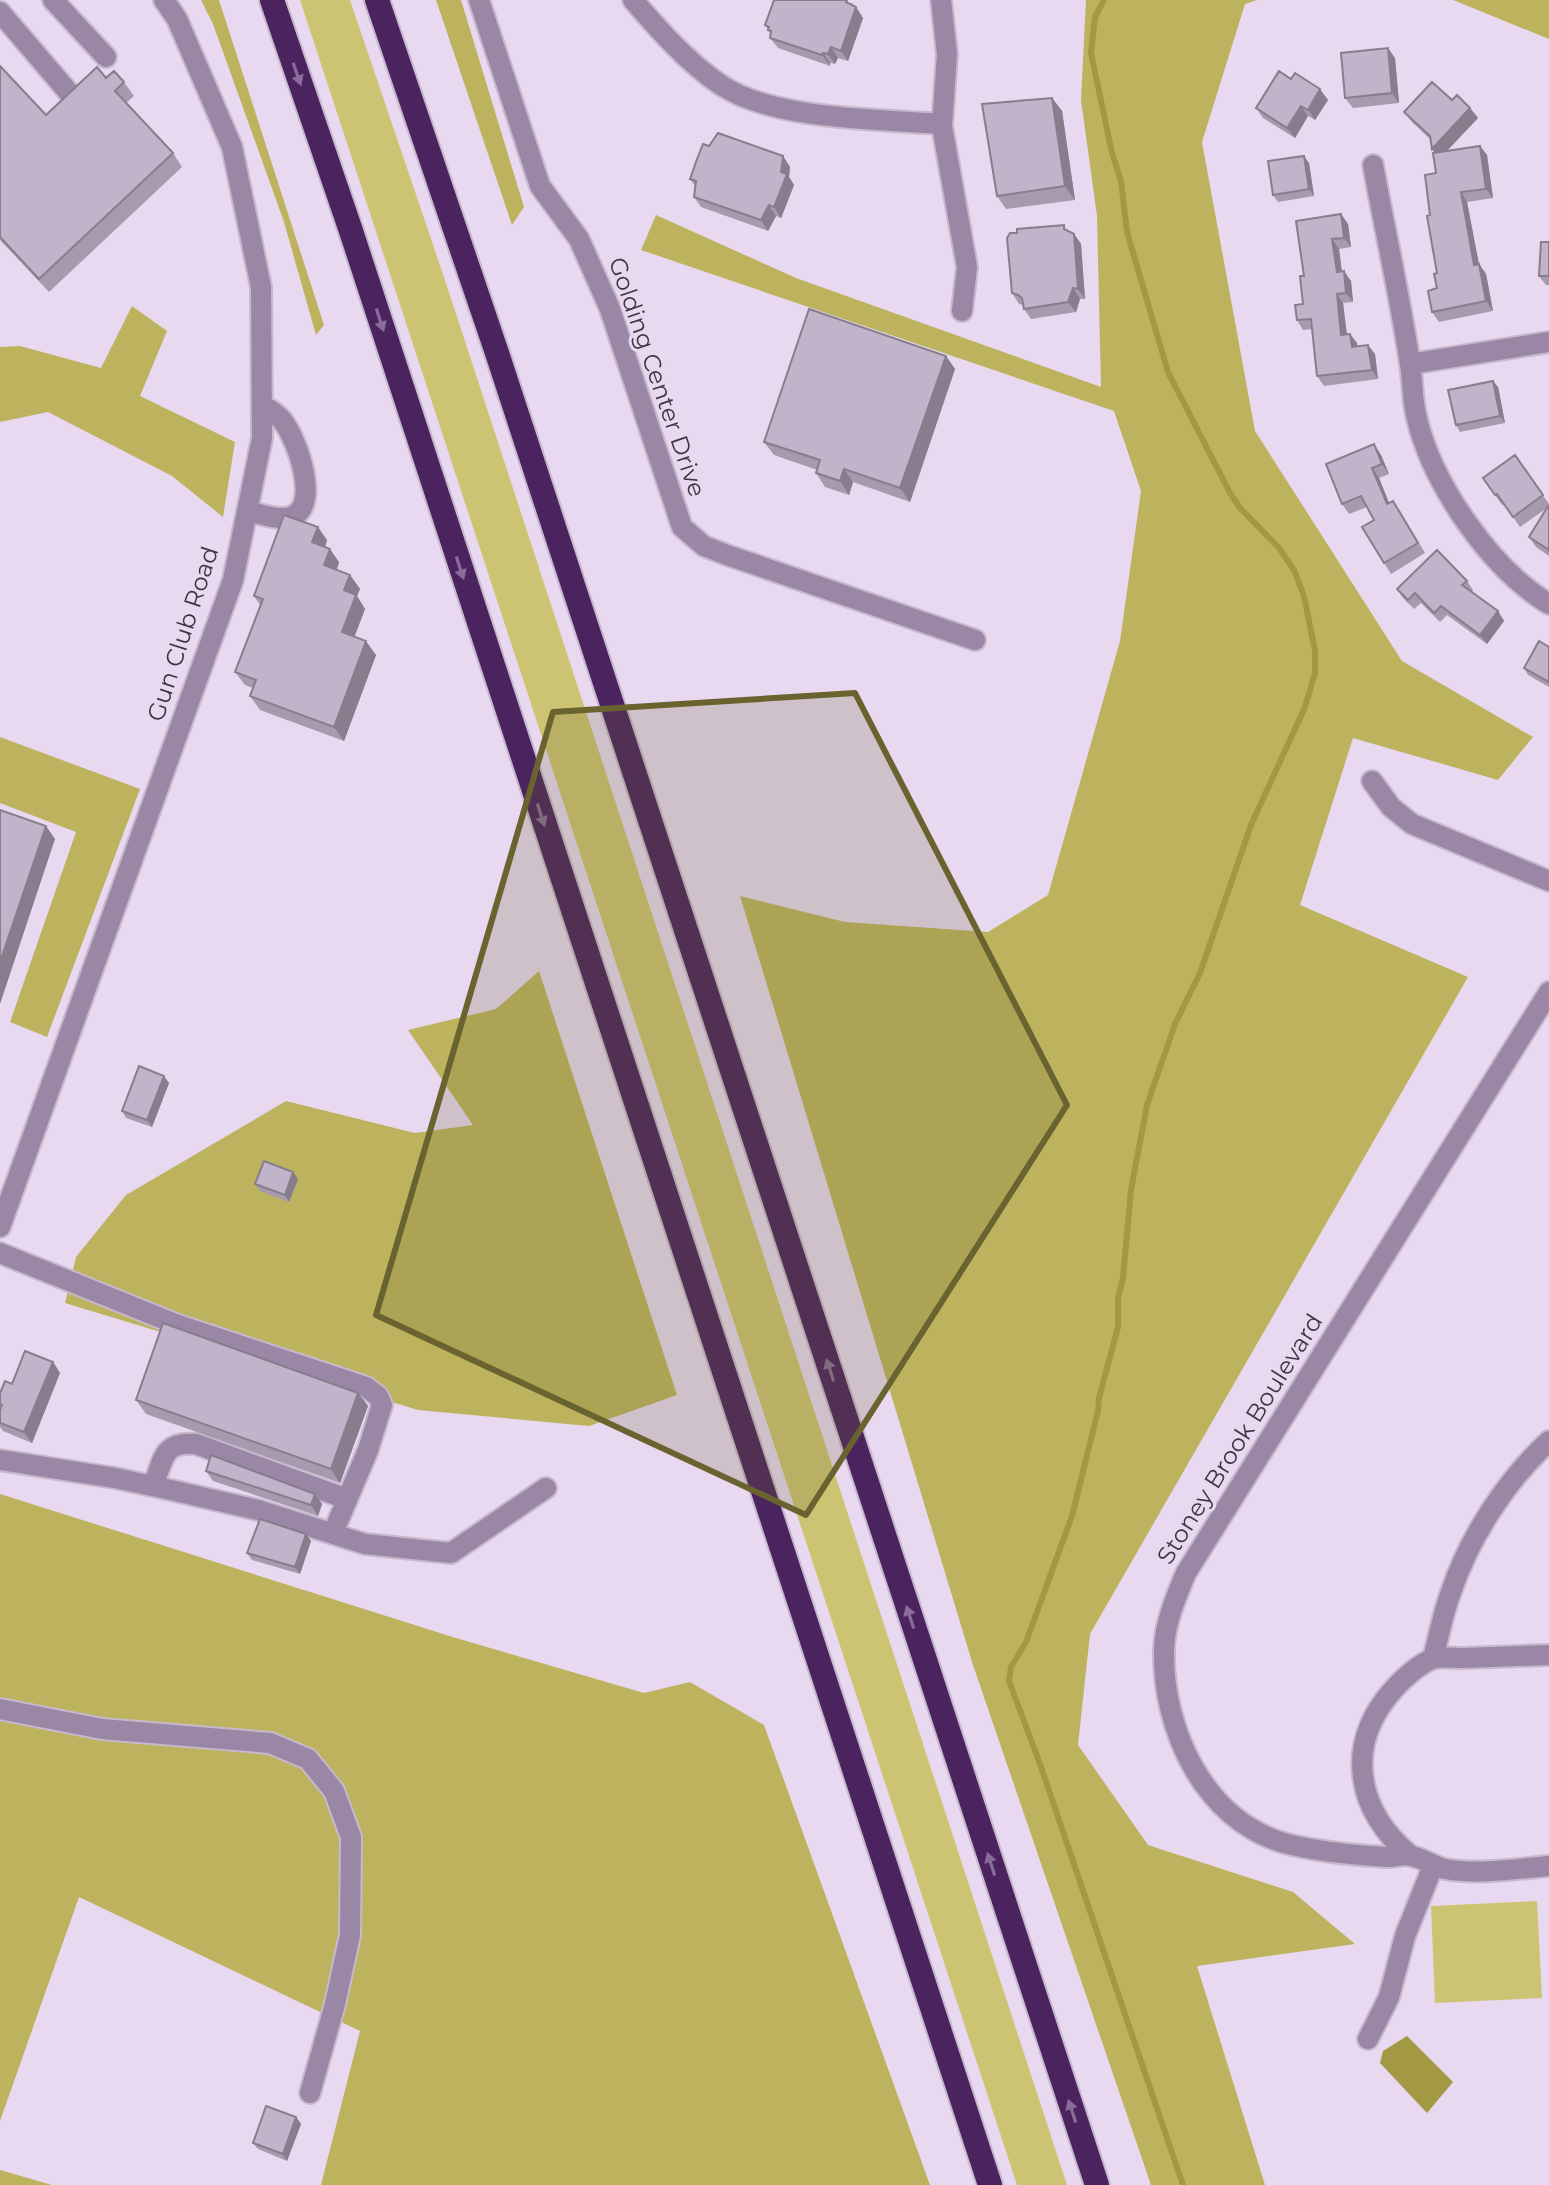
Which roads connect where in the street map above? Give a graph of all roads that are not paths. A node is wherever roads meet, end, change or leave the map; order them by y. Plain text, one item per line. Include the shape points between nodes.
1 (53, 0) edge
2 (164, 0) edge
3 (272, 0) edge
4 (377, 0) edge
5 (479, 0) edge
6 (633, 0) edge
7 (941, 0) edge
8 (0, 12) edge
9 (106, 57) dead end
10 (70, 94) edge
11 (942, 124) junction
12 (1373, 165) dead end
13 (962, 311) dead end
14 (1549, 342) edge
15 (1410, 364) junction
16 (262, 405) junction
17 (247, 511) junction
18 (1549, 604) edge
19 (975, 640) dead end
20 (1372, 781) dead end
21 (1549, 881) edge
22 (1549, 992) edge
23 (0, 1227) edge
24 (0, 1253) edge
25 (1549, 1441) edge
26 (0, 1460) edge
27 (153, 1486) junction
28 (546, 1488) dead end
29 (347, 1499) junction
30 (333, 1533) junction
31 (1549, 1655) edge
32 (1433, 1658) junction
33 (0, 1709) edge
34 (1411, 1856) junction
35 (1433, 1866) junction
36 (1549, 1866) edge
37 (1368, 2039) dead end
38 (310, 2093) dead end
39 (990, 2185) edge
40 (1097, 2185) edge

1 - 9 street
2 - 16 street, Gun Club Road via 232,147 261,287
3 -> 39 highway
40 -> 4 highway via 479,295
5 - 19 street, Golding Center Drive via 540,186 579,239 610,309 682,527 704,546 727,555
6 - 11 street via 721,86 765,106
7 - 11 street via 947,54
8 - 10 street
11 - 13 street via 967,267
12 - 15 street
14 - 15 street
15 - 18 street via 1416,418 1453,503 1492,553
16 - 17 street, Gun Club Road via 262,438
16 - 17 street via 281,418 296,443 304,463 304,503 298,513 285,518
17 - 23 street, Gun Club Road via 233,580
20 - 21 street via 1412,824
22 - 34 street, Stoney Brook Boulevard via 1214,1525 1186,1573 1167,1627 1166,1680 1184,1752 1222,1805 1260,1833 1283,1842 1324,1852
24 - 29 street via 178,1325 366,1387 382,1405
25 - 32 street via 1509,1486 1459,1569
26 - 27 street
27 - 29 street via 172,1445 196,1444
27 - 30 street
28 - 30 street via 451,1553 365,1544
29 - 30 street
31 - 32 street
32 - 34 street via 1401,1680 1384,1700 1372,1718 1362,1758 1373,1813
33 - 38 street via 102,1729 270,1743 308,1759 317,1769 334,1791 351,1837 350,1935
34 - 35 street, Stoney Brook Boulevard
35 - 36 street, Stoney Brook Boulevard via 1493,1871
35 - 37 street via 1405,1936 1389,1997

